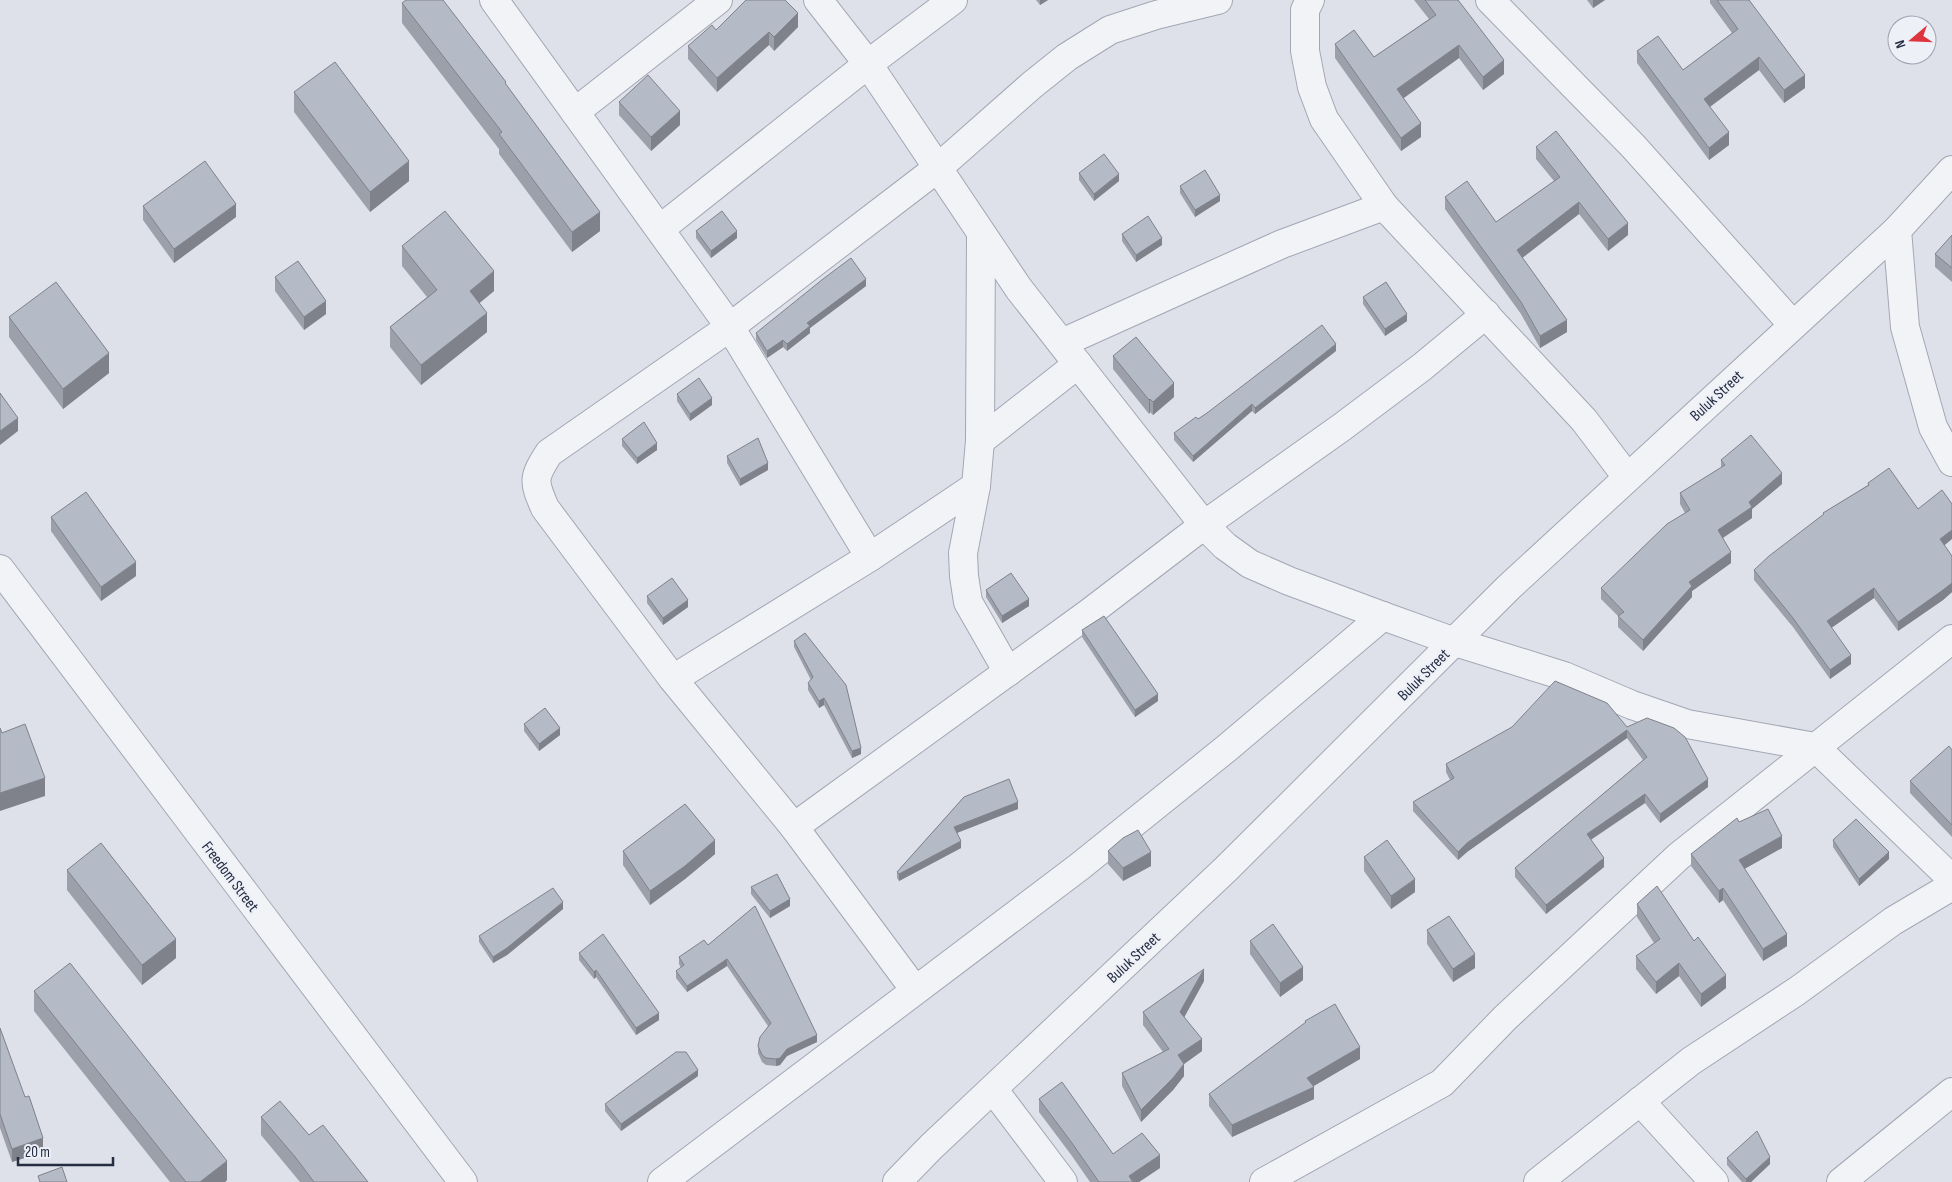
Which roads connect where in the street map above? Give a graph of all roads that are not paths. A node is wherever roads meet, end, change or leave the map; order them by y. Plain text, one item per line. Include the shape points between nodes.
1 (494, 0) edge
2 (718, 0) edge
3 (818, 0) edge
4 (953, 0) edge
5 (1218, 0) edge
6 (1310, 0) edge
7 (1490, 0) edge
8 (1151, 8) edge
9 (868, 64) junction
10 (576, 112) junction
11 (939, 167) junction
12 (1952, 170) edge
13 (1384, 206) junction
14 (660, 229) junction
15 (1897, 230) junction
16 (981, 234) junction
17 (1486, 314) junction
18 (1792, 325) junction
19 (730, 327) junction
20 (1070, 354) junction
21 (980, 441) junction
22 (1952, 462) edge
23 (1626, 477) junction
24 (976, 486) junction
25 (1204, 525) junction
26 (870, 557) junction
27 (0, 569) edge
28 (1383, 616) junction
29 (1952, 639) edge
30 (1455, 642) junction
31 (1008, 672) junction
32 (673, 679) junction
33 (1815, 747) junction
34 (794, 827) junction
35 (1952, 879) edge
36 (1952, 886) edge
37 (915, 990) junction
38 (993, 1089) junction
39 (1952, 1092) edge
40 (1640, 1101) junction
41 (463, 1182) edge
42 (662, 1182) edge
43 (897, 1182) edge
44 (1063, 1182) edge
45 (1264, 1182) edge
46 (1538, 1182) edge
47 (1714, 1182) edge
48 (1841, 1182) edge

1 - 10 street
2 - 10 street
3 - 9 street
4 - 9 street
5 - 8 street
6 - 13 street via 1305,10 1306,51 1312,86 1324,119
7 - 18 street via 1633,146
8 - 11 street via 1067,57
9 - 11 street
9 - 14 street
10 - 14 street
11 - 16 street
11 - 19 street
12 - 15 street, Buluk Street
13 - 17 street
13 - 20 street via 1282,244
14 - 19 street
15 - 18 street, Buluk Street
15 - 22 street via 1905,327 1933,427
16 - 20 street
16 - 21 street
17 - 23 street via 1584,420
17 - 25 street via 1342,427
18 - 23 street, Buluk Street
19 - 26 street
19 - 32 street via 549,453 538,470 536,487 546,508
20 - 21 street
20 - 25 street
21 - 24 street
23 - 30 street, Buluk Street
24 - 26 street
24 - 31 street via 963,553 968,602
25 - 28 street via 1250,564
25 - 31 street
26 - 32 street
27 - 41 street, Freedom Street
28 - 30 street
28 - 37 street via 1095,855
29 - 33 street
30 - 33 street via 1564,676 1632,706 1687,724
30 - 38 street, Buluk Street via 1226,869
31 - 34 street
32 - 34 street
33 - 35 street
33 - 45 street via 1680,856 1505,1018 1442,1083
34 - 37 street
36 - 40 street via 1893,921 1797,992 1691,1061
37 - 42 street
38 - 43 street, Buluk Street
38 - 44 street
39 - 48 street
40 - 46 street
40 - 47 street

